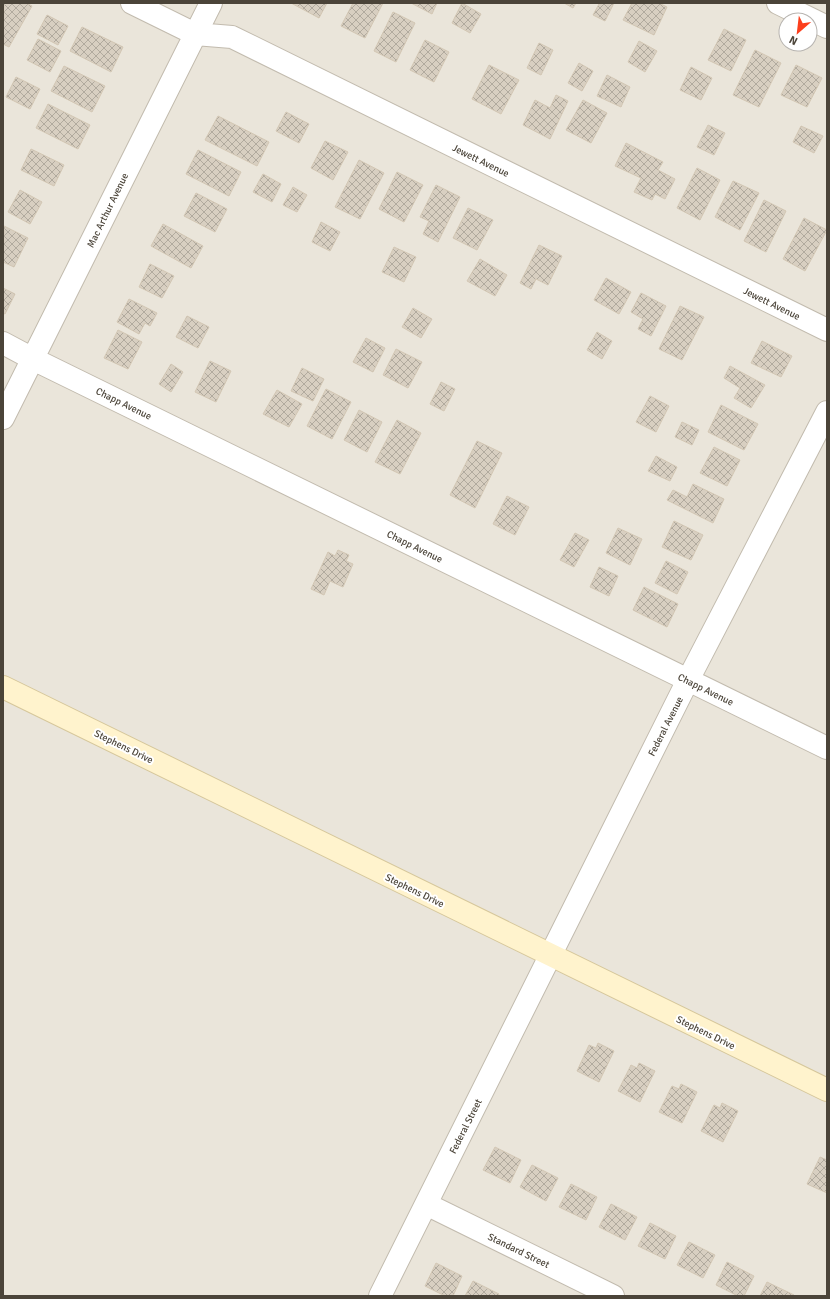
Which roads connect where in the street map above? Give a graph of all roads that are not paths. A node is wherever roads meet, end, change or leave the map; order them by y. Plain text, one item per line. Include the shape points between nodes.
1 (132, 3) edge
2 (211, 3) edge
3 (778, 3) edge
4 (827, 27) edge
5 (195, 34) junction
6 (827, 330) edge
7 (3, 343) edge
8 (33, 359) junction
9 (827, 412) edge
10 (3, 418) edge
11 (688, 680) junction
12 (3, 687) edge
13 (827, 748) edge
14 (550, 956) junction
15 (827, 1090) edge
16 (426, 1204) junction
17 (380, 1296) edge
18 (612, 1296) edge

1 - 5 street, Jewett Avenue
2 - 5 street, Mac Arthur Avenue
3 - 4 street
5 - 6 street, Jewett Avenue via 232,37
5 - 8 street, Mac Arthur Avenue
7 - 8 street, Chapp Avenue
8 - 10 street, Mac Arthur Avenue
8 - 11 street, Chapp Avenue
9 - 11 street, Federal Avenue
11 - 13 street, Chapp Avenue
11 - 14 street, Federal Avenue
12 - 14 street, Stephens Drive
14 - 15 street, Stephens Drive
14 - 16 street, Federal Street
16 - 17 street, Federal Street
16 - 18 street, Standard Street

